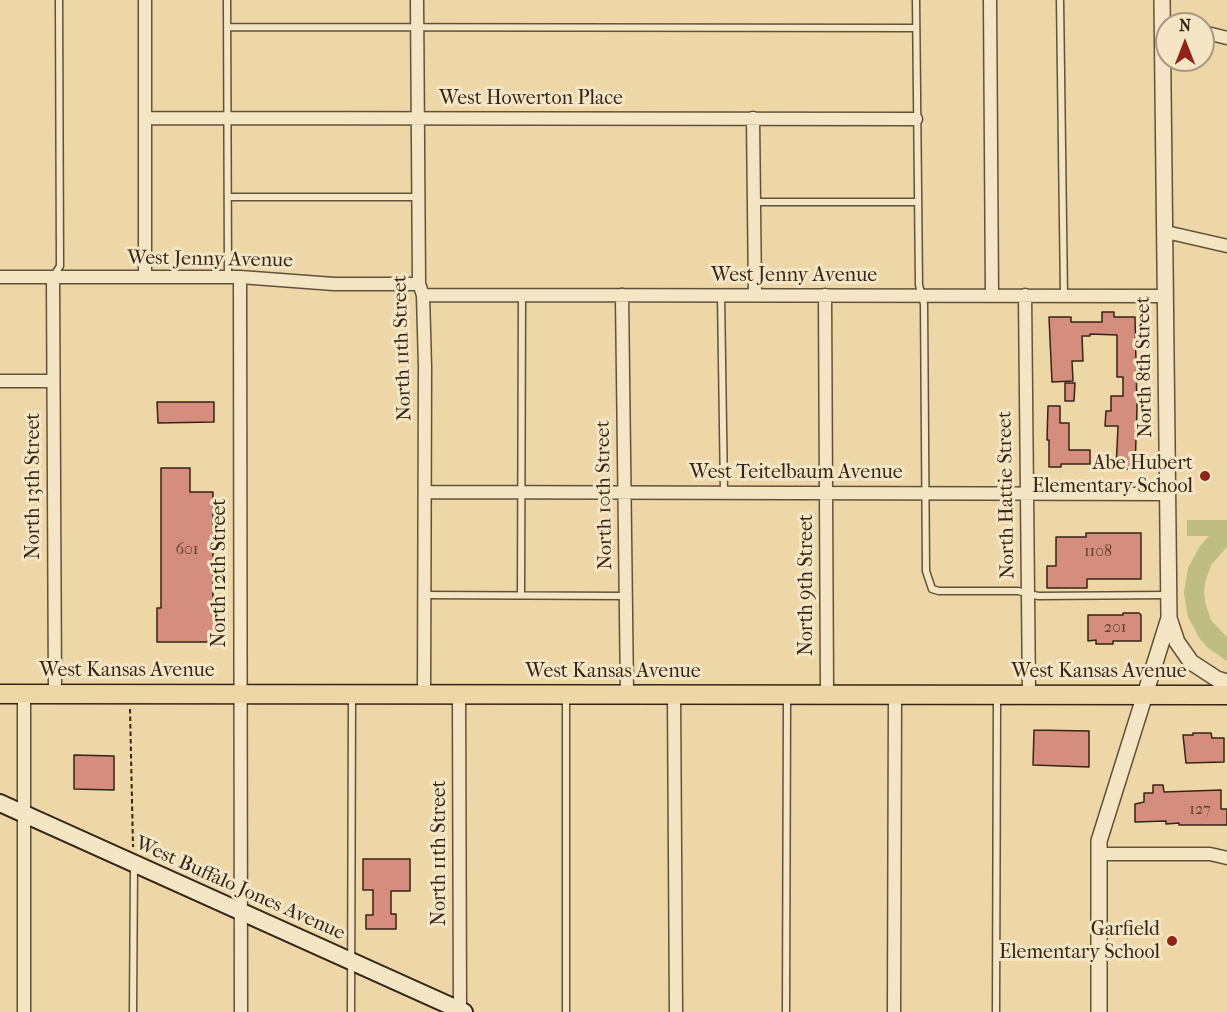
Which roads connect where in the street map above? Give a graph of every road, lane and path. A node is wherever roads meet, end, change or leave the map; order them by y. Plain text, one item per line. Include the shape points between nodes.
1 (59, 0) edge
2 (145, 0) edge
3 (228, 0) edge
4 (417, 0) edge
5 (916, 0) edge
6 (990, 0) edge
7 (1060, 0) edge
8 (228, 27) junction
9 (417, 27) junction
10 (916, 28) junction
11 (1165, 72) edge
12 (145, 118) junction
13 (228, 118) junction
14 (753, 118) junction
15 (418, 119) junction
16 (916, 119) junction
17 (228, 197) junction
18 (419, 197) junction
19 (753, 201) junction
20 (917, 201) junction
21 (1166, 232) junction
22 (1227, 246) edge
23 (0, 277) edge
24 (53, 277) junction
25 (145, 277) junction
26 (234, 277) junction
27 (421, 289) junction
28 (522, 295) junction
29 (622, 295) junction
30 (721, 295) junction
31 (755, 295) junction
32 (825, 295) junction
33 (922, 295) junction
34 (992, 295) junction
35 (1025, 295) junction
36 (1064, 296) junction
37 (1165, 296) junction
38 (0, 381) edge
39 (53, 381) junction
40 (425, 492) junction
41 (521, 492) junction
42 (624, 492) junction
43 (724, 492) junction
44 (826, 493) junction
45 (926, 493) junction
46 (1027, 493) junction
47 (1168, 494) junction
48 (1028, 594) junction
49 (424, 595) junction
50 (521, 595) junction
51 (1168, 595) junction
52 (626, 596) junction
53 (1169, 618) junction
54 (1227, 682) edge
55 (0, 694) edge
56 (24, 694) junction
57 (55, 694) junction
58 (129, 694) junction
59 (239, 694) junction
60 (352, 694) junction
61 (424, 694) junction
62 (459, 694) junction
63 (627, 694) junction
64 (674, 694) junction
65 (787, 694) junction
66 (827, 694) junction
67 (895, 694) junction
68 (566, 695) junction
69 (997, 695) junction
70 (1029, 695) junction
71 (1146, 695) junction
72 (1227, 695) edge
73 (0, 803) edge
74 (25, 814) junction
75 (1099, 854) junction
76 (1227, 858) edge
77 (134, 864) junction
78 (240, 912) junction
79 (351, 962) junction
80 (461, 1011) edge
81 (24, 1012) edge
82 (133, 1012) edge
83 (241, 1012) edge
84 (351, 1012) edge
85 (566, 1012) edge
86 (676, 1012) edge
87 (786, 1012) edge
88 (894, 1012) edge
89 (996, 1012) edge
90 (1100, 1012) edge

1 - 24 lane via 60,266
2 - 12 street
3 - 8 lane
4 - 9 street, North 11th Street
5 - 10 lane
6 - 34 street
7 - 36 lane
8 - 9 lane
8 - 13 lane
9 - 10 lane
9 - 15 street, North 11th Street
10 - 16 lane
11 - 21 street, North 8th Street
12 - 13 street, West Howerton Place
12 - 25 street
13 - 15 street, West Howerton Place
13 - 17 lane
14 - 15 street, West Howerton Place
14 - 16 street, West Howerton Place
14 - 19 street
15 - 18 street, North 11th Street
16 - 20 lane
17 - 18 lane
17 - 26 lane
18 - 27 street, North 11th Street
19 - 20 lane
19 - 31 street
20 - 33 lane
21 - 22 street
21 - 37 street, North 8th Street
23 - 24 street, West Jenny Avenue
24 - 25 street, West Jenny Avenue
24 - 39 street, North 13th Street
25 - 26 street, West Jenny Avenue
26 - 27 street, West Jenny Avenue
26 - 59 street, North 12th Street
27 - 28 street, West Jenny Avenue
27 - 40 street, North 11th Street
28 - 29 street, West Jenny Avenue
28 - 41 lane
29 - 30 street, West Jenny Avenue
29 - 42 street, North 10th Street
30 - 31 street, West Jenny Avenue
30 - 43 lane
31 - 32 street, West Jenny Avenue
32 - 33 street, West Jenny Avenue
32 - 44 street, North 9th Street
33 - 34 street, West Jenny Avenue
33 - 45 lane
34 - 35 street, West Jenny Avenue
35 - 36 street, West Jenny Avenue
35 - 46 street, North Hattie Street
36 - 37 street, West Jenny Avenue
37 - 47 street, North 8th Street
38 - 39 street
39 - 57 street, North 13th Street
40 - 41 street, West Teitelbaum Avenue
40 - 49 street, North 11th Street
41 - 42 street, West Teitelbaum Avenue
41 - 50 lane
42 - 43 street, West Teitelbaum Avenue
42 - 52 street, North 10th Street
43 - 44 street, West Teitelbaum Avenue
44 - 45 street, West Teitelbaum Avenue
44 - 66 street, North 9th Street
45 - 46 street, West Teitelbaum Avenue
45 - 48 lane via 926,571 932,589
46 - 47 street, West Teitelbaum Avenue
46 - 48 street, North Hattie Street
47 - 51 street, North 8th Street
48 - 51 lane
48 - 70 street, North Hattie Street
49 - 50 lane
49 - 61 street, North 11th Street
50 - 52 lane
51 - 53 street, North 8th Street
52 - 63 street, North 10th Street
53 - 54 street via 1177,642 1191,662
53 - 71 street, North 8th Street
55 - 56 main road, West Kansas Avenue
56 - 57 main road, West Kansas Avenue
56 - 74 street
57 - 58 main road, West Kansas Avenue
58 - 59 main road, West Kansas Avenue
58 - 77 path
59 - 60 main road, West Kansas Avenue
59 - 78 street, North 12th Street
60 - 61 main road, West Kansas Avenue
60 - 79 lane
61 - 62 main road, West Kansas Avenue
62 - 68 main road, West Kansas Avenue
62 - 80 street, North 11th Street
63 - 64 main road, West Kansas Avenue
63 - 68 main road, West Kansas Avenue
64 - 65 main road, West Kansas Avenue
64 - 86 street
65 - 66 main road, West Kansas Avenue
65 - 87 lane
66 - 67 main road, West Kansas Avenue
67 - 69 main road, West Kansas Avenue
67 - 88 street
68 - 85 lane
69 - 70 main road, West Kansas Avenue
69 - 89 lane
70 - 71 main road, West Kansas Avenue
71 - 72 main road, West Kansas Avenue
71 - 75 street, North 8th Street
73 - 74 main road, West Buffalo Jones Avenue
74 - 77 main road, West Buffalo Jones Avenue
74 - 81 street
75 - 76 street via 1210,854
75 - 90 street, North 8th Street
77 - 78 main road, West Buffalo Jones Avenue
77 - 82 lane
78 - 79 main road, West Buffalo Jones Avenue
78 - 83 street, North 12th Street
79 - 80 main road, West Buffalo Jones Avenue
79 - 84 lane

